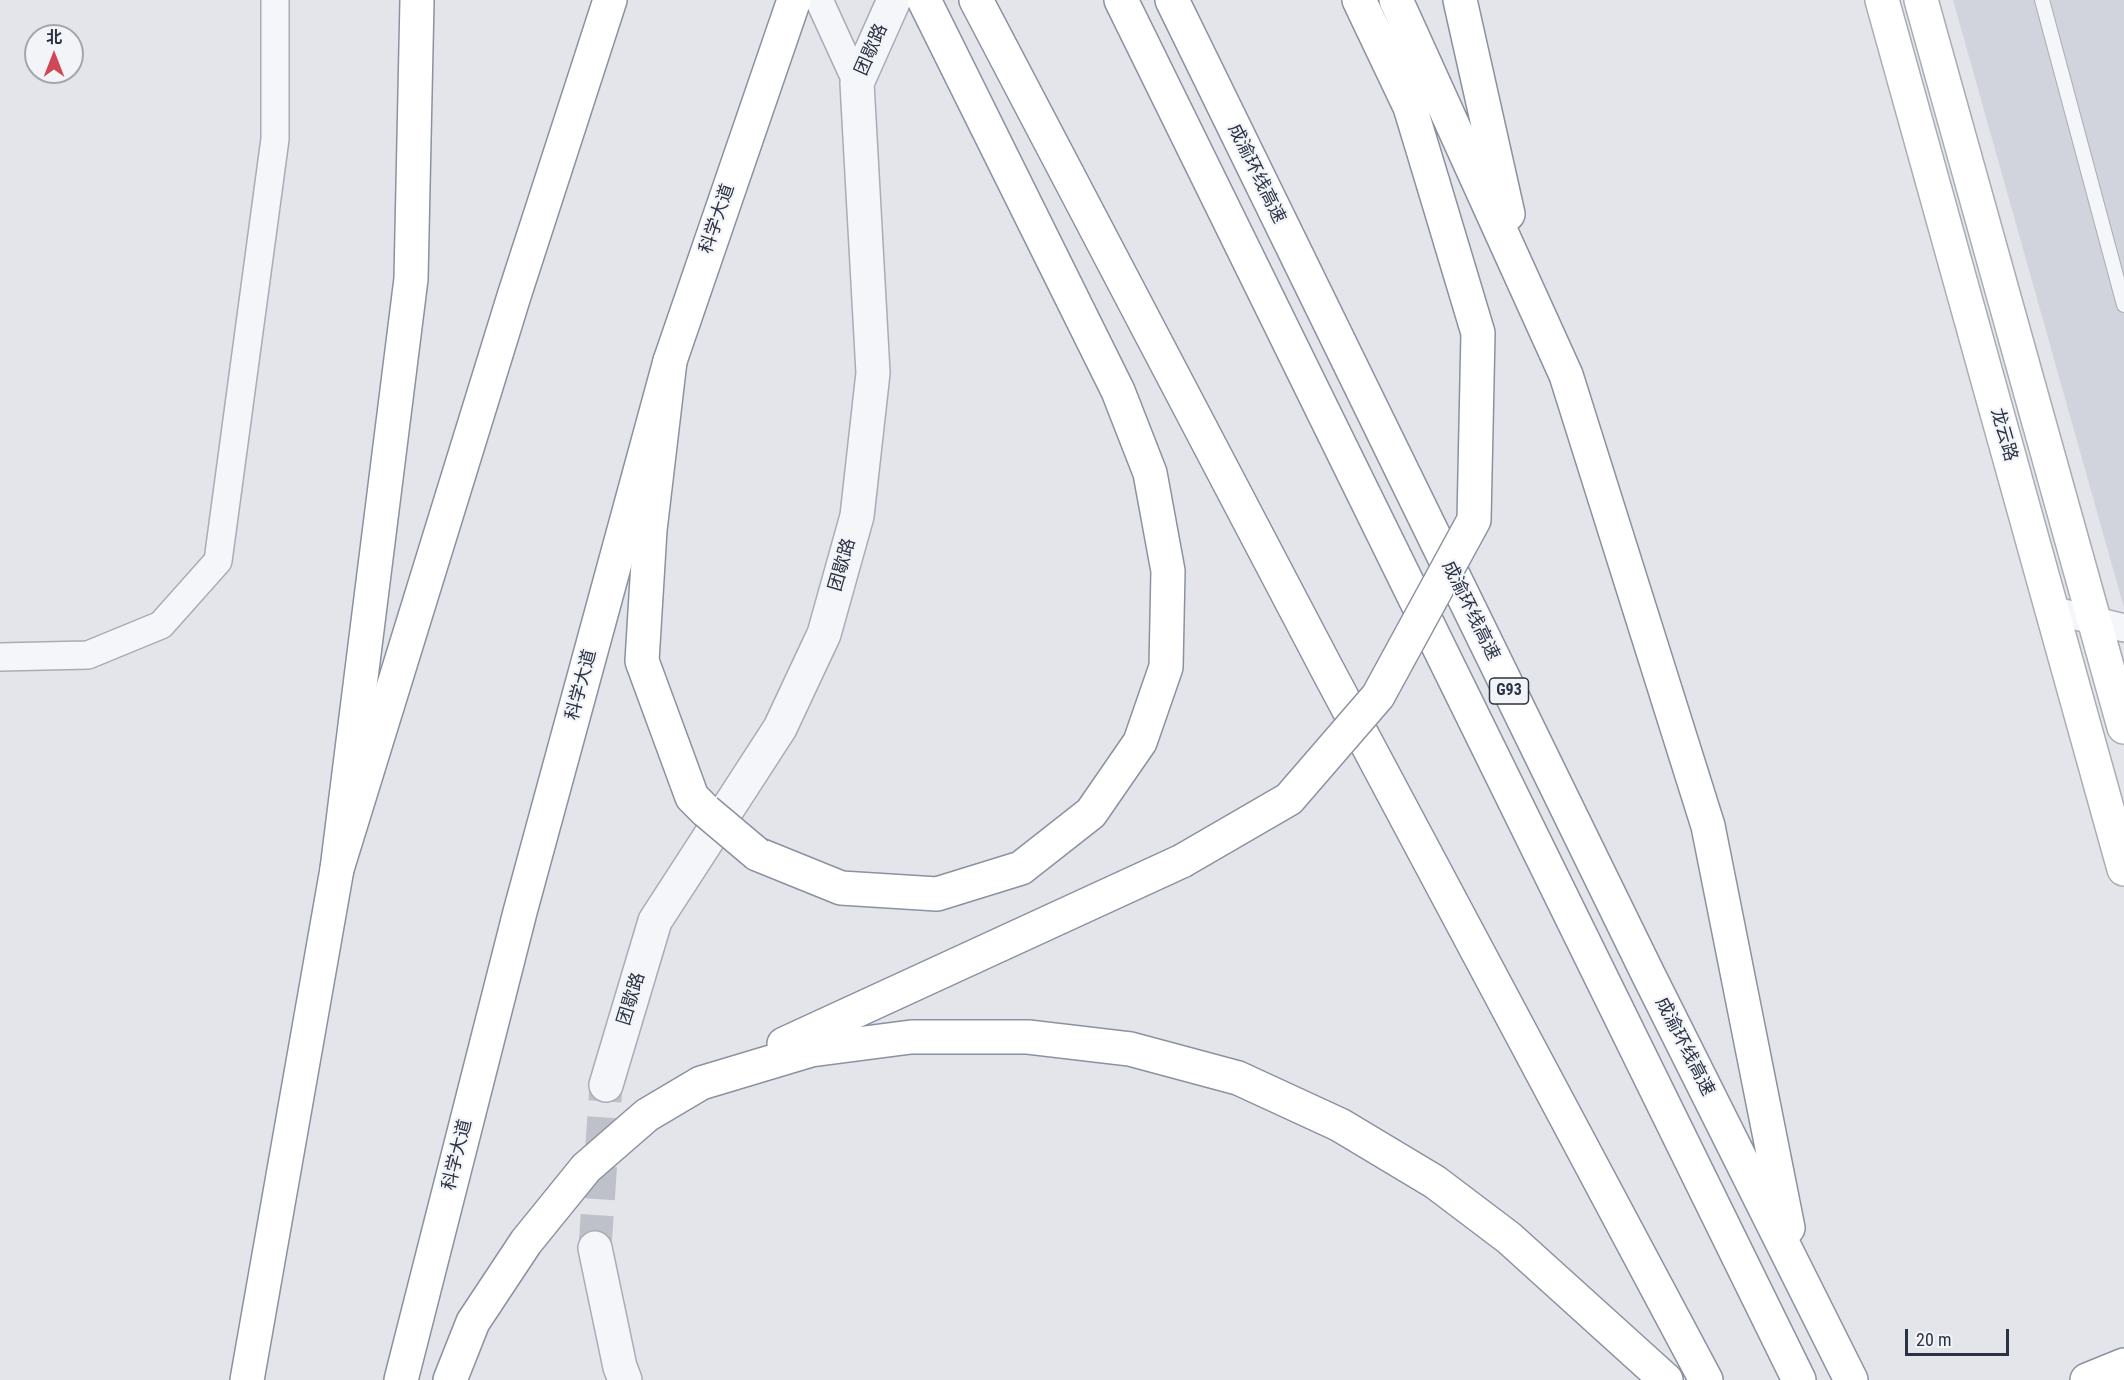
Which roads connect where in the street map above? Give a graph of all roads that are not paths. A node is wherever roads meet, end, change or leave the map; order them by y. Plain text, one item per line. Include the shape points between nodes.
1 (275, 0) edge
2 (417, 0) edge
3 (610, 0) edge
4 (819, 0) edge
5 (894, 0) edge
6 (924, 0) edge
7 (976, 0) edge
8 (1121, 0) edge
9 (1172, 0) edge
10 (1359, 0) edge
11 (1396, 0) edge
12 (1460, 0) edge
13 (1881, 0) edge
14 (1921, 0) edge
15 (2042, 0) edge
16 (791, 6) edge
17 (857, 83) junction
18 (1523, 280) junction
19 (2124, 305) edge
20 (670, 361) junction
21 (2052, 610) junction
22 (2109, 625) edge
23 (0, 657) edge
24 (2124, 727) edge
25 (337, 869) junction
26 (2124, 869) edge
27 (701, 1083) junction
28 (606, 1085) tunnel mouth
29 (595, 1248) tunnel mouth
30 (1796, 1270) junction
31 (2124, 1365) edge
32 (621, 1376) edge
33 (247, 1380) edge
34 (401, 1380) edge
35 (450, 1380) edge
36 (1666, 1380) edge
37 (1706, 1380) edge
38 (1798, 1380) edge
39 (1851, 1380) edge
40 (2087, 1380) edge

1 - 23 street via 275,139 218,561 161,625 88,655
2 - 25 main road via 411,279
3 - 25 main road via 513,296
4 - 17 street
5 - 17 street, 团歇路
6 - 20 main road, bridge via 1118,392 1150,473 1168,571 1166,666 1140,742 1091,813 1021,868 938,894 841,888 757,854 692,797 642,661 650,530
7 - 37 main road
8 - 38 main road, G93
9 - 30 main road, 成渝环线高速 / G93
10 - 27 main road, bridge via 1410,107 1478,333 1474,520 1378,696 1289,799 1182,861
11 - 18 main road
12 - 18 main road
13 - 21 main road, 龙云路
14 - 22 main road, 龙云路
15 - 19 lane
16 - 20 main road, 科学大道
17 - 28 street, 团歇路 via 873,373 857,516 824,634 780,728 655,921
18 - 30 main road via 1566,375 1708,826
20 - 34 main road, 科学大道 via 519,912
21 - 22 street
21 - 26 main road, 龙云路
22 - 24 main road, 龙云路
25 - 33 main road
27 - 35 main road via 647,1115 586,1168 526,1242 473,1322
27 - 36 main road via 811,1050 911,1037 1028,1037 1107,1046 1238,1078 1340,1125 1435,1182 1509,1238
29 - 32 street
30 - 39 main road, 成渝环线高速 / G93
31 - 40 main road

